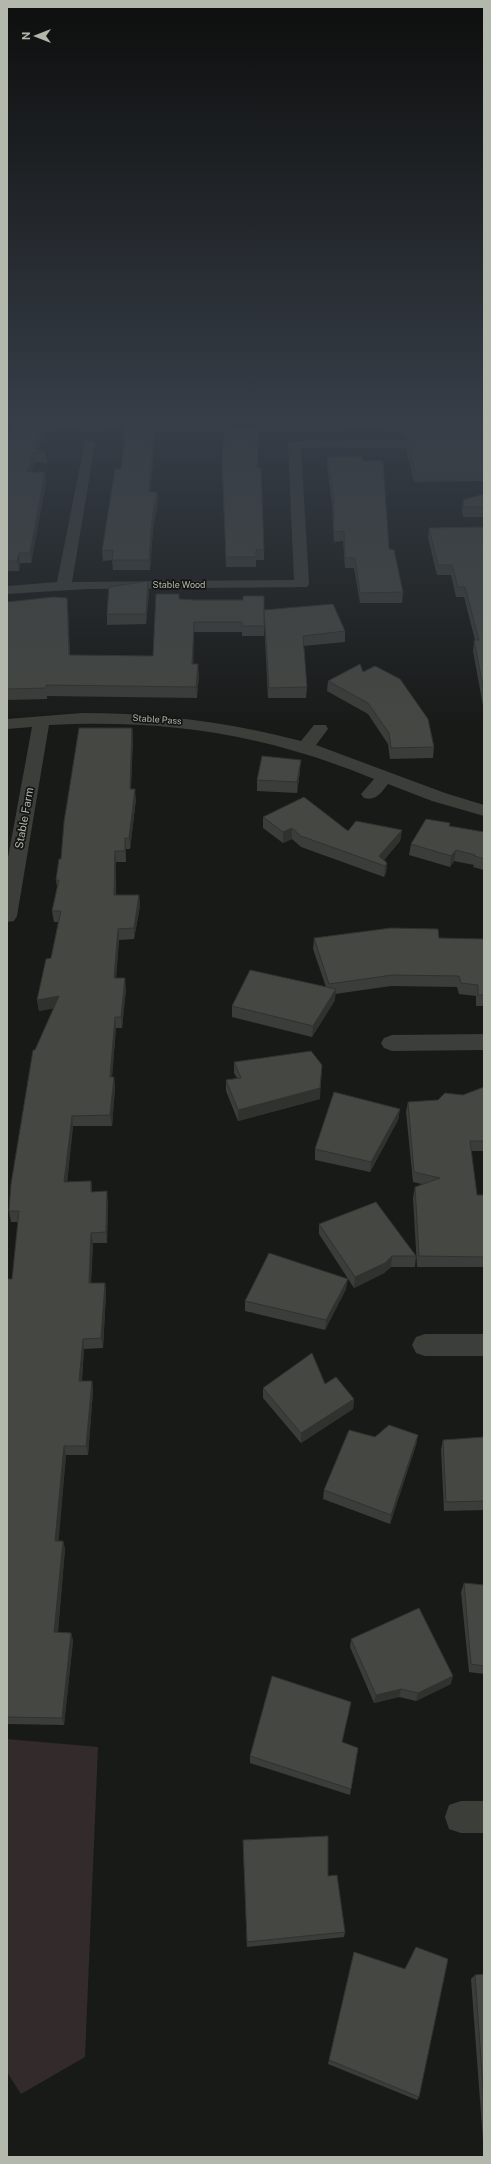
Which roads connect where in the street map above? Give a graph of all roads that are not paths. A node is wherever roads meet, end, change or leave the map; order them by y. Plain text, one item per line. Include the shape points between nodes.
1 (75, 525) edge
2 (299, 525) edge
3 (64, 586) junction
4 (7, 590) edge
5 (42, 720) junction
6 (7, 724) edge
7 (320, 729) dead end
8 (304, 747) junction
9 (386, 776) junction
10 (370, 794) dead end
11 (484, 811) edge
12 (7, 916) edge
13 (484, 1042) edge
14 (392, 1043) dead end
15 (426, 1345) dead end
16 (484, 1345) edge

1 - 3 street
2 - 3 street, Stable Wood via 302,584
3 - 4 street, Stable Wood
5 - 6 street, Stable Pass
5 - 8 street, Stable Pass via 129,717 172,720 213,725
5 - 12 street, Stable Farm
7 - 8 street
8 - 9 street, Stable Pass
9 - 10 street
9 - 11 street, Stable Pass via 437,798
13 - 14 street
15 - 16 street

